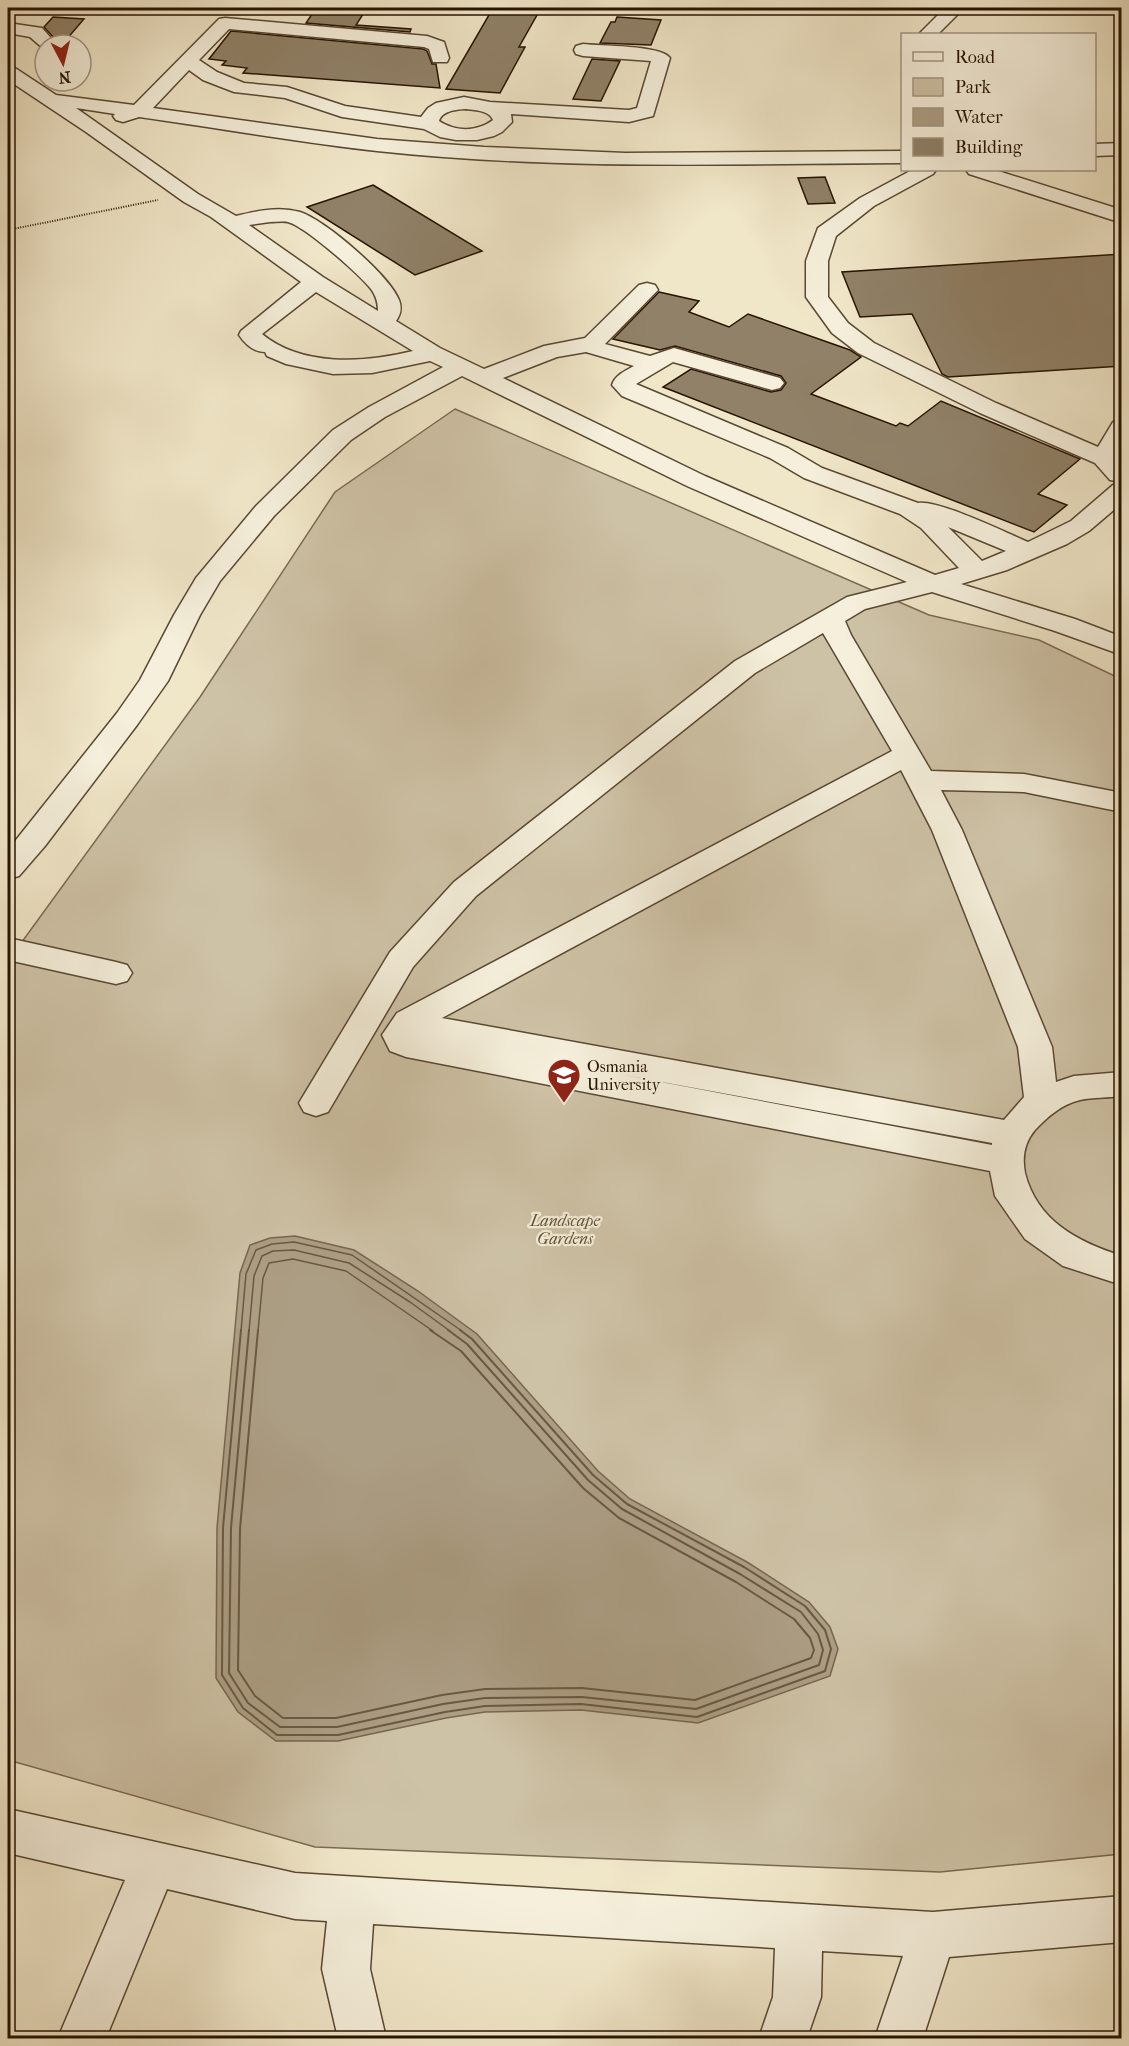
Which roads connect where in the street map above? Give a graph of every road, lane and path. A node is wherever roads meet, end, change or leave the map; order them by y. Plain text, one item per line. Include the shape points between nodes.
1 (239, 8) edge
2 (956, 8) edge
3 (225, 23) junction
4 (8, 28) edge
5 (37, 33) edge
6 (929, 33) edge
7 (583, 50) dead end
8 (440, 58) dead end
9 (188, 62) junction
10 (25, 65) edge
11 (44, 98) junction
12 (491, 107) junction
13 (139, 111) junction
14 (430, 124) junction
15 (93, 128) junction
16 (451, 142) junction
17 (1122, 149) edge
18 (1096, 150) edge
19 (901, 157) edge
20 (924, 171) edge
21 (979, 171) edge
22 (185, 194) junction
23 (1122, 217) edge
24 (232, 223) junction
25 (8, 230) edge
26 (315, 282) junction
27 (647, 290) dead end
28 (383, 324) junction
29 (592, 344) junction
30 (432, 353) junction
31 (653, 364) junction
32 (471, 373) junction
33 (772, 382) dead end
34 (1122, 427) edge
35 (1104, 458) junction
36 (1122, 477) edge
37 (1122, 490) edge
38 (909, 509) junction
39 (1029, 552) junction
40 (976, 570) junction
41 (933, 584) junction
42 (830, 618) junction
43 (1122, 647) edge
44 (915, 767) junction
45 (1122, 803) edge
46 (8, 868) edge
47 (12, 958) edge
48 (116, 973) dead end
49 (362, 1025) junction
50 (404, 1029) junction
51 (1121, 1084) edge
52 (316, 1103) dead end
53 (1042, 1103) junction
54 (1008, 1148) junction
55 (1122, 1271) edge
56 (8, 1831) edge
57 (155, 1864) junction
58 (352, 1900) junction
59 (1122, 1919) edge
60 (799, 1928) junction
61 (933, 1935) junction
62 (82, 2038) edge
63 (362, 2038) edge
64 (783, 2038) edge
65 (899, 2038) edge

1 - 3 street
2 - 6 street
3 - 8 street via 427,42 437,46
3 - 9 street
4 - 5 street
7 - 12 street via 661,58 645,112 629,116
9 - 13 street
9 - 14 street via 241,88 287,93 342,111
10 - 11 street
11 - 13 street
11 - 15 street
12 - 14 street via 468,103 446,106 431,114
12 - 16 street via 503,116 497,127
13 - 15 street
13 - 16 street via 377,145
14 - 16 street
15 - 22 street
16 - 19 street via 625,159
17 - 18 street
20 - 35 street via 867,202 826,233 817,261 817,297 840,328 866,348 988,408
21 - 23 street
22 - 24 street
22 - 25 path
24 - 26 street
24 - 28 street via 270,216 302,221 366,268 377,281 389,308
26 - 28 street
26 - 30 street via 250,335 269,349 314,366 388,365
27 - 29 street
28 - 30 street
29 - 31 street via 595,349
29 - 32 street
30 - 32 street
31 - 33 street via 669,356 682,356
31 - 38 street via 625,381 625,387 779,453 813,473
32 - 41 street via 696,481
32 - 46 street via 377,412 342,435 265,510 209,578 154,681 127,719
34 - 35 street
35 - 36 street
37 - 39 street via 1080,526
38 - 39 street via 968,525
38 - 40 street via 930,523
39 - 40 street
40 - 41 street
41 - 42 street via 856,603
41 - 43 street
42 - 44 street
42 - 49 street via 746,667 465,889 401,960
44 - 45 street
44 - 50 street via 409,1021
44 - 53 street via 946,830 1035,1047
47 - 48 street
49 - 50 street
49 - 52 street
50 - 54 street via 400,1040 406,1045
51 - 53 street via 1074,1089
53 - 54 street
54 - 55 street via 1013,1196 1038,1229 1076,1256
56 - 57 street
57 - 58 street via 295,1896
57 - 62 street
58 - 60 street
58 - 63 street via 346,1969
59 - 61 street
60 - 61 street
60 - 64 street via 797,1997
61 - 65 street

